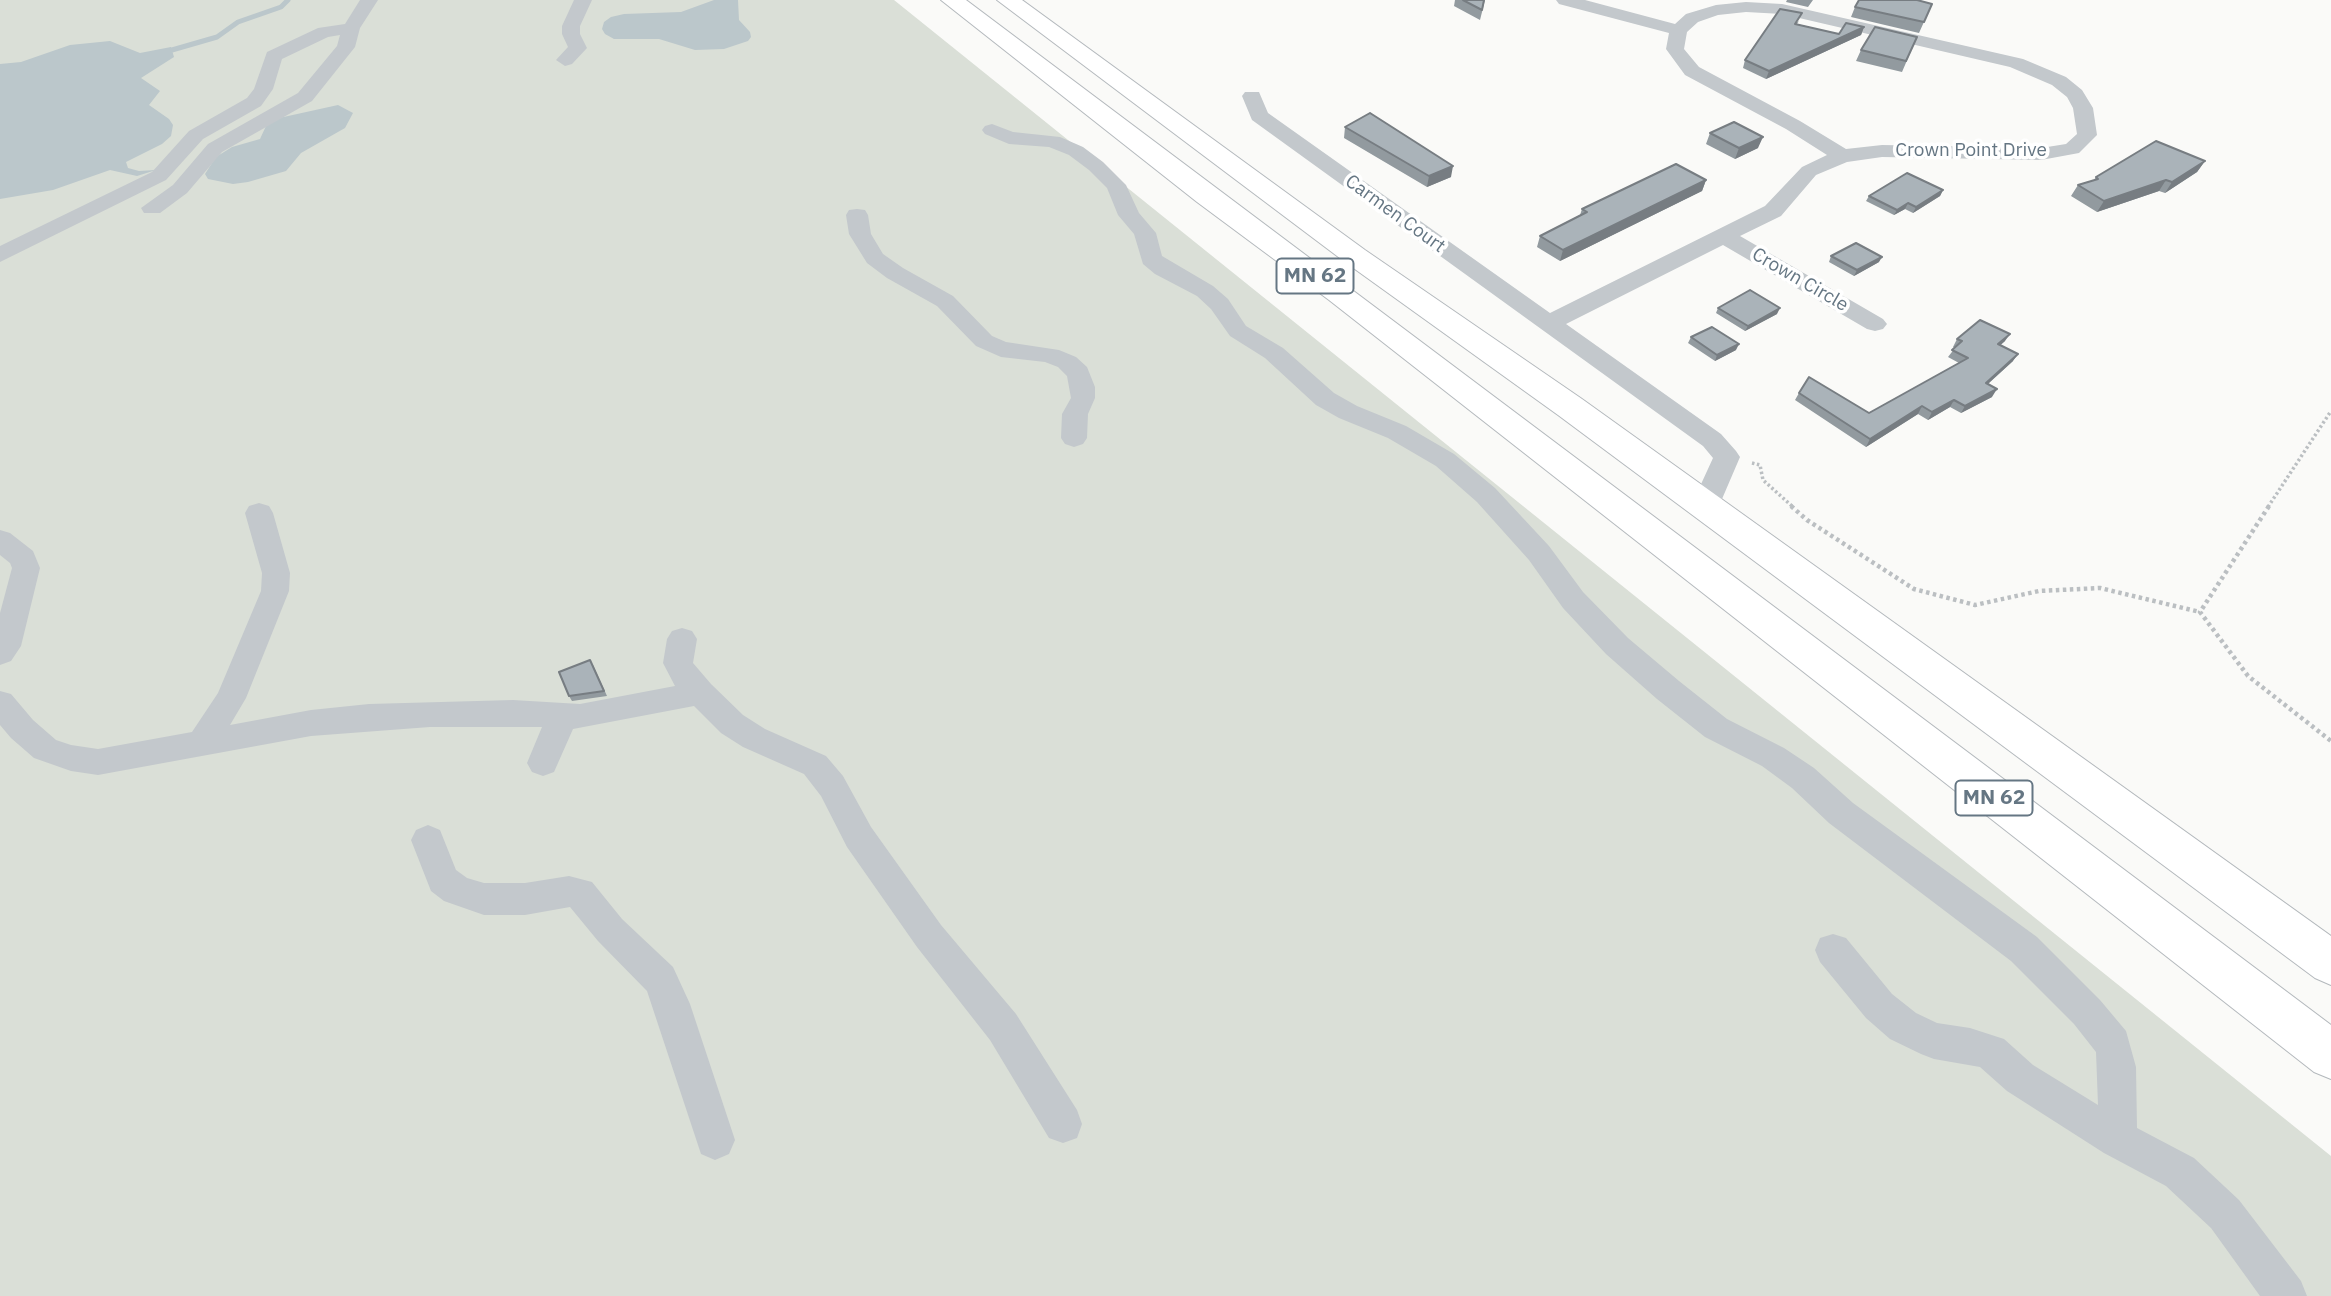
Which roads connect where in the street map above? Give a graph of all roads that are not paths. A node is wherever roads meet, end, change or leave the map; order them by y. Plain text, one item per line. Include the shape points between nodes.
1 (369, 0) edge
2 (583, 0) edge
3 (1565, 0) edge
4 (1013, 1) edge
5 (966, 5) edge
6 (351, 28) junction
7 (1678, 30) junction
8 (565, 60) dead end
9 (1252, 96) dead end
10 (992, 130) dead end
11 (1842, 156) junction
12 (1207, 196) junction
13 (152, 208) dead end
14 (858, 215) dead end
15 (1725, 237) junction
16 (0, 255) edge
17 (1339, 293) junction
18 (1548, 324) junction
19 (1875, 324) dead end
20 (1570, 407) junction
21 (1074, 438) dead end
22 (1705, 506) junction
23 (259, 513) dead end
24 (0, 540) edge
25 (682, 639) dead end
26 (0, 653) edge
27 (700, 693) junction
28 (0, 704) edge
29 (562, 717) junction
30 (202, 743) junction
31 (543, 763) dead end
32 (428, 839) dead end
33 (1833, 950) dead end
34 (2331, 963) edge
35 (2331, 1055) edge
36 (1063, 1124) dead end
37 (2118, 1139) junction
38 (715, 1140) dead end
39 (2286, 1296) edge

1 - 6 street
2 - 8 street via 571,26 578,48
3 - 7 street
4 - 5 highway
4 - 20 highway, MN 62 via 1355,256
5 - 12 highway, MN 62
6 - 13 street via 346,47 305,97 215,148 180,189
6 - 16 street via 324,32 274,56 254,102 196,135 159,176
7 - 11 street via 1675,49 1692,71
7 - 11 street, Crown Point Drive via 1692,18 1716,10 1782,9 2016,63 2059,81 2076,94 2087,135 2072,149 2041,154 1882,151
9 - 18 street, Carmen Court via 1259,116
10 - 37 street via 1009,138 1053,141 1096,166 1116,185 1129,215 1145,233 1151,259 1205,291 1238,331 1274,353 1325,399 1445,460 1486,495 1617,646 1668,690 1716,728 1803,778 1841,813 2024,949 2113,1044
11 - 15 street, Crown Point Drive via 1809,171 1773,211
12 - 17 highway, MN 62
12 - 20 highway via 1233,190 1255,197 1425,319
14 - 21 street via 860,234 875,258 945,302 984,341 1001,349 1050,355 1078,373 1083,398 1074,414
15 - 18 street, Crown Point Drive
15 - 19 street, Crown Circle
17 - 22 highway via 1435,356 1640,509 1676,516
17 - 35 highway, MN 62
18 - 22 street, Carmen Court via 1712,440 1727,457
20 - 22 highway, MN 62
22 - 34 highway, MN 62
23 - 30 street via 276,573 275,591 231,698
24 - 26 street via 23,558 26,568 6,646
25 - 27 street via 678,663
27 - 29 street
27 - 36 street via 754,738 815,765 921,925 1003,1027
28 - 30 street via 45,749 71,758 98,762 127,759
29 - 30 street via 513,713 369,716
29 - 31 street
32 - 38 street via 443,880 456,890 484,899 580,893 660,979
33 - 37 street via 1879,1006 1903,1026 1934,1041 1991,1052 2020,1078
37 - 39 street via 2180,1172 2225,1214

